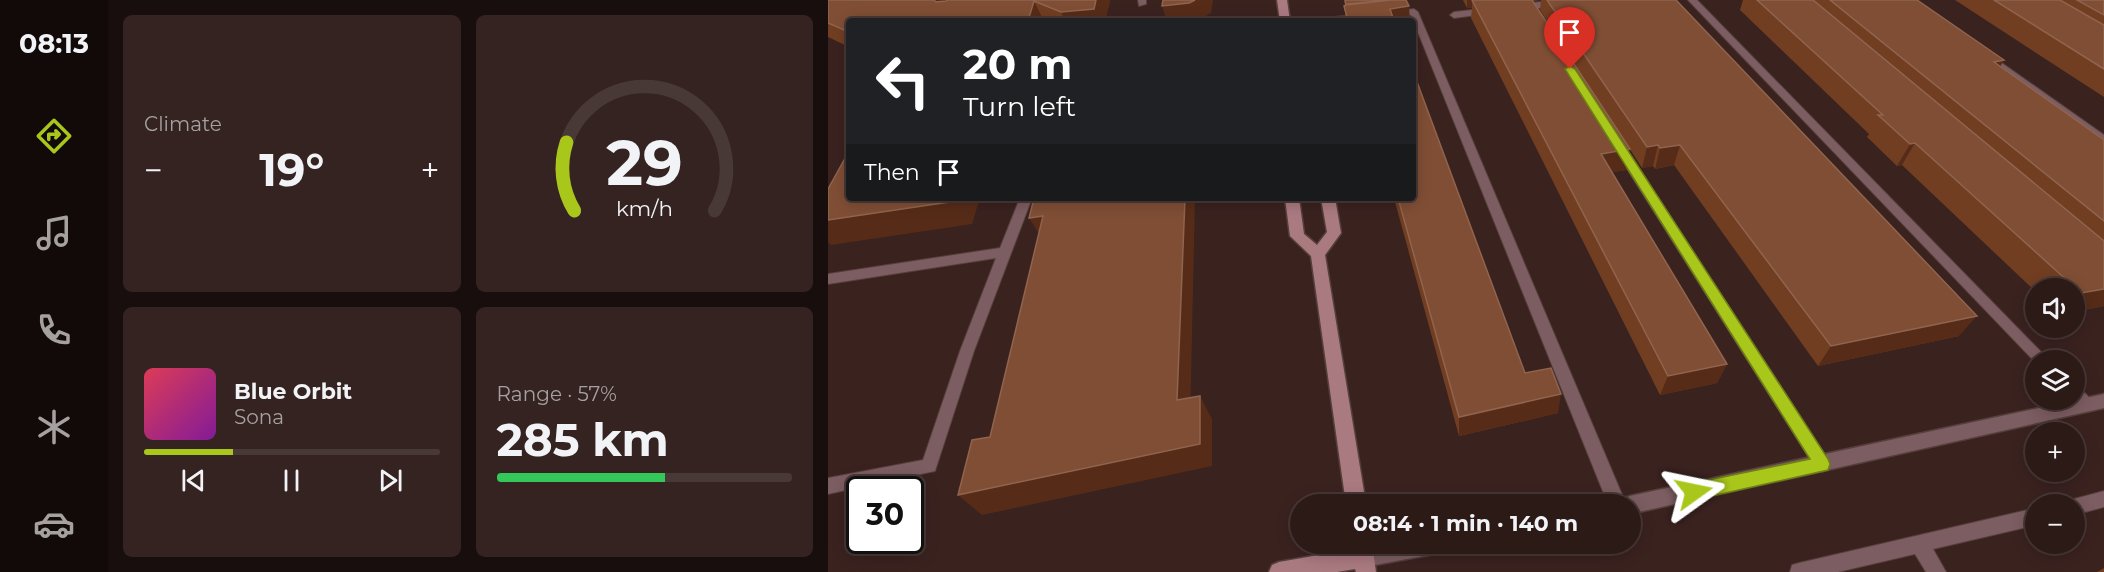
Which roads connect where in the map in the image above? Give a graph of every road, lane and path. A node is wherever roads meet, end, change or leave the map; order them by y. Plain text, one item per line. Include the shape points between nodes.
1 (1281, 0) edge
2 (1586, 0) edge
3 (1692, 0) edge
4 (1498, 10) edge
5 (1528, 10) edge
6 (1454, 15) dead end
7 (1284, 18) edge
8 (1355, 18) edge
9 (1978, 50) edge
10 (1612, 136) edge
11 (2104, 140) edge
12 (1025, 201) edge
13 (1292, 201) edge
14 (1329, 201) edge
15 (1004, 252) junction
16 (1318, 254) junction
17 (828, 279) edge
18 (2032, 350) edge
19 (2085, 399) edge
20 (2104, 401) edge
21 (2036, 410) edge
22 (1822, 464) junction
23 (828, 486) edge
24 (1354, 494) edge
25 (1613, 494) edge
26 (2104, 500) edge
27 (1641, 503) edge
28 (2085, 504) edge
29 (2025, 519) edge
30 (1918, 544) junction
31 (1380, 554) edge
32 (1364, 557) edge
33 (1279, 572) edge
34 (1799, 572) edge
35 (1937, 572) edge

1 - 7 street
2 - 5 lane
3 - 18 lane
4 - 6 lane
8 - 25 lane via 1414,12
9 - 11 lane
10 - 22 lane
12 - 15 lane
13 - 16 street via 1297,236
14 - 16 street via 1334,233
15 - 17 lane
15 - 23 lane via 929,466
16 - 24 street
19 - 20 street
21 - 22 street
22 - 27 street
26 - 28 lane
29 - 30 lane
30 - 34 lane
30 - 35 lane
31 - 32 street
32 - 33 street

